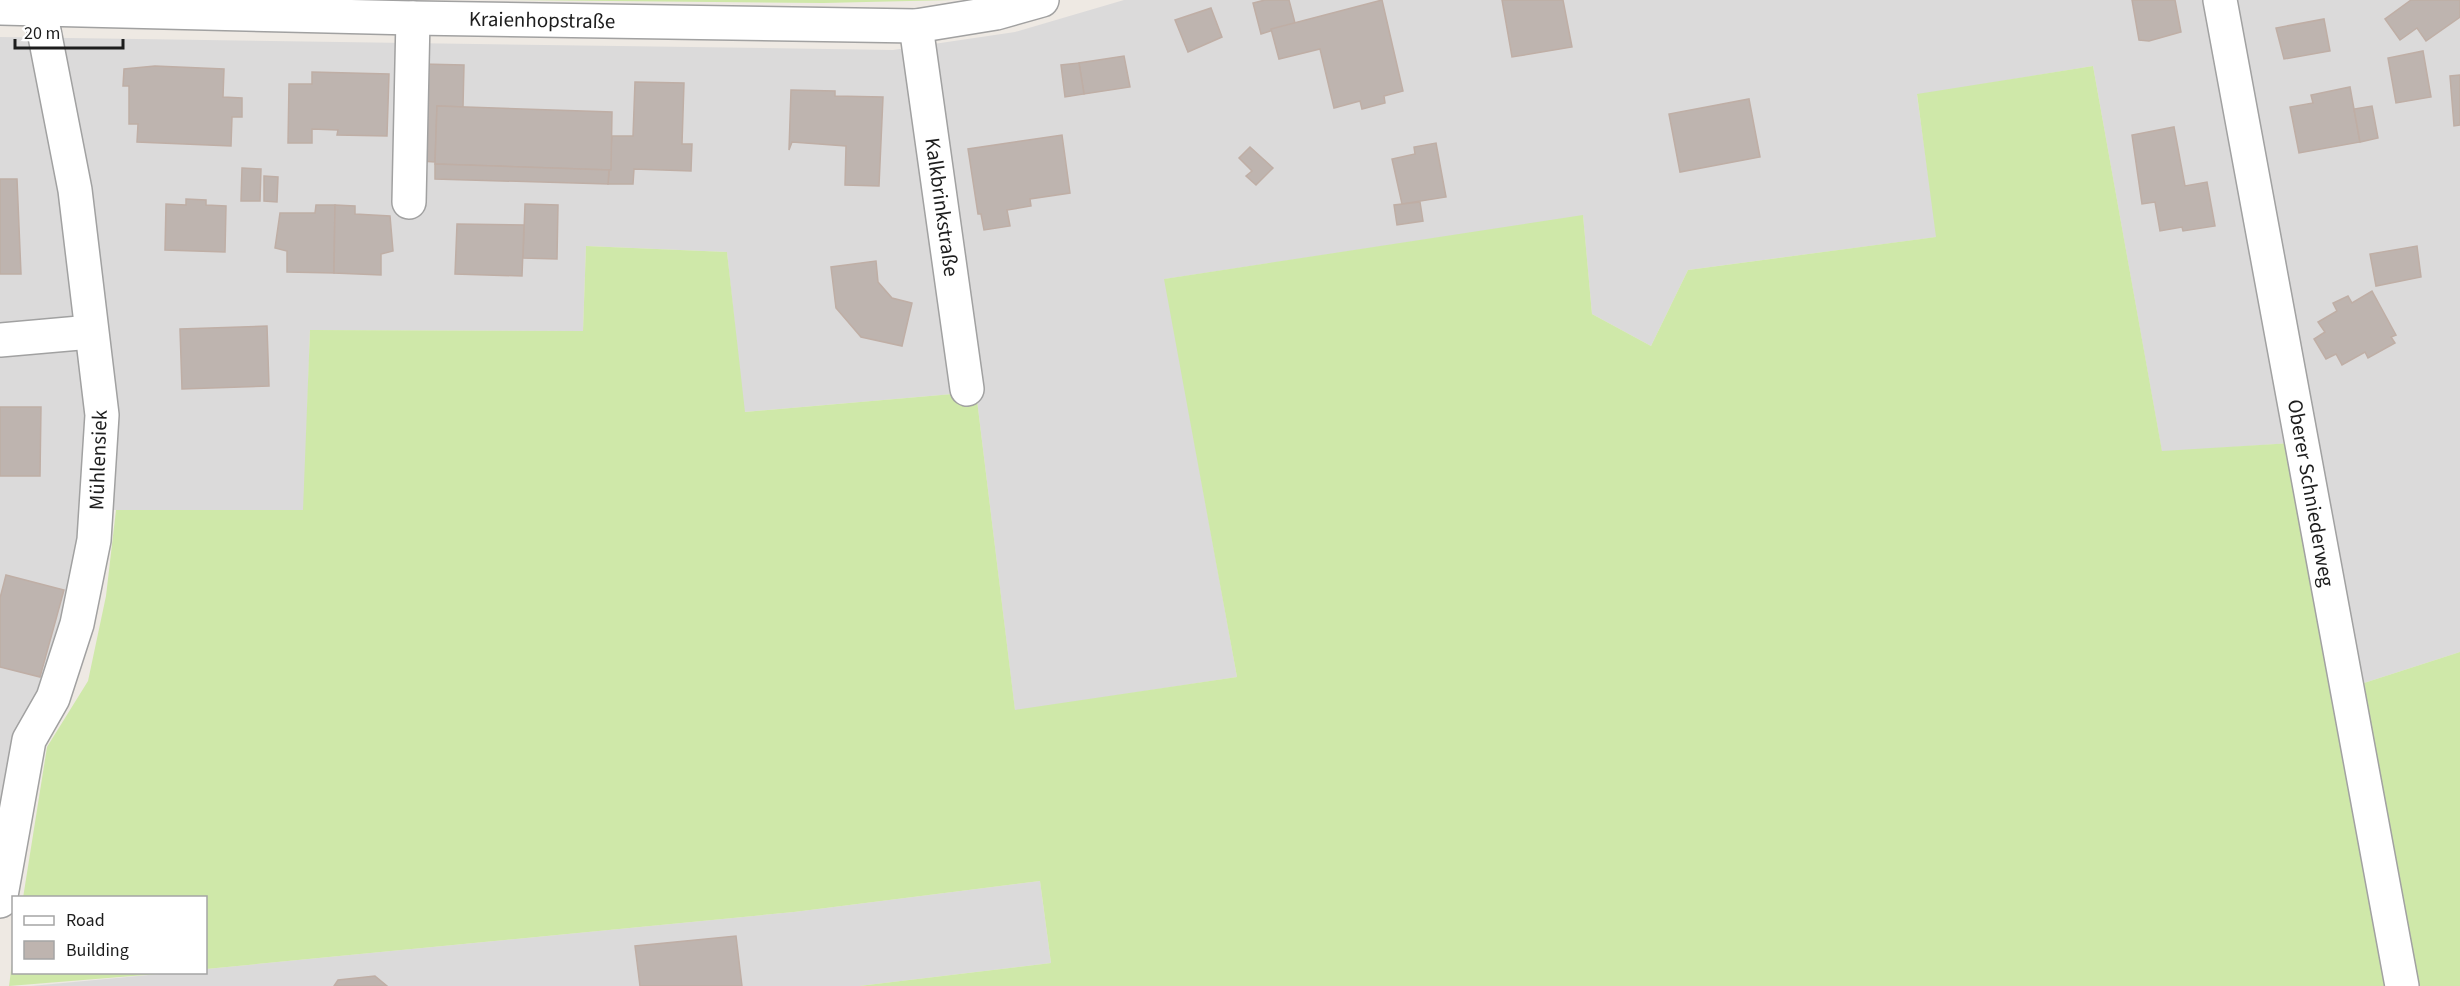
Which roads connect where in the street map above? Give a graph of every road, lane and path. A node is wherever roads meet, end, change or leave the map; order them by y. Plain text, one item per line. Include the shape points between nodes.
1 (1042, 0) edge
2 (2220, 0) edge
3 (38, 4) edge
4 (996, 7) edge
5 (0, 8) edge
6 (413, 18) junction
7 (916, 26) junction
8 (409, 202) dead end
9 (91, 332) junction
10 (0, 340) edge
11 (967, 389) dead end
12 (0, 902) edge
13 (2402, 986) edge

1 - 4 street, Kraienhopstraße
2 - 13 street, Oberer Schniederweg
3 - 5 street, Kraienhopstraße
3 - 6 street, Kraienhopstraße
3 - 9 street, Mühlensiek via 75,190
4 - 7 street, Kraienhopstraße
6 - 7 street, Kraienhopstraße
6 - 8 street
7 - 11 street, Kalkbrinkstraße
9 - 10 street
9 - 12 street, Mühlensiek via 102,415 94,540 77,624 60,677 29,740

